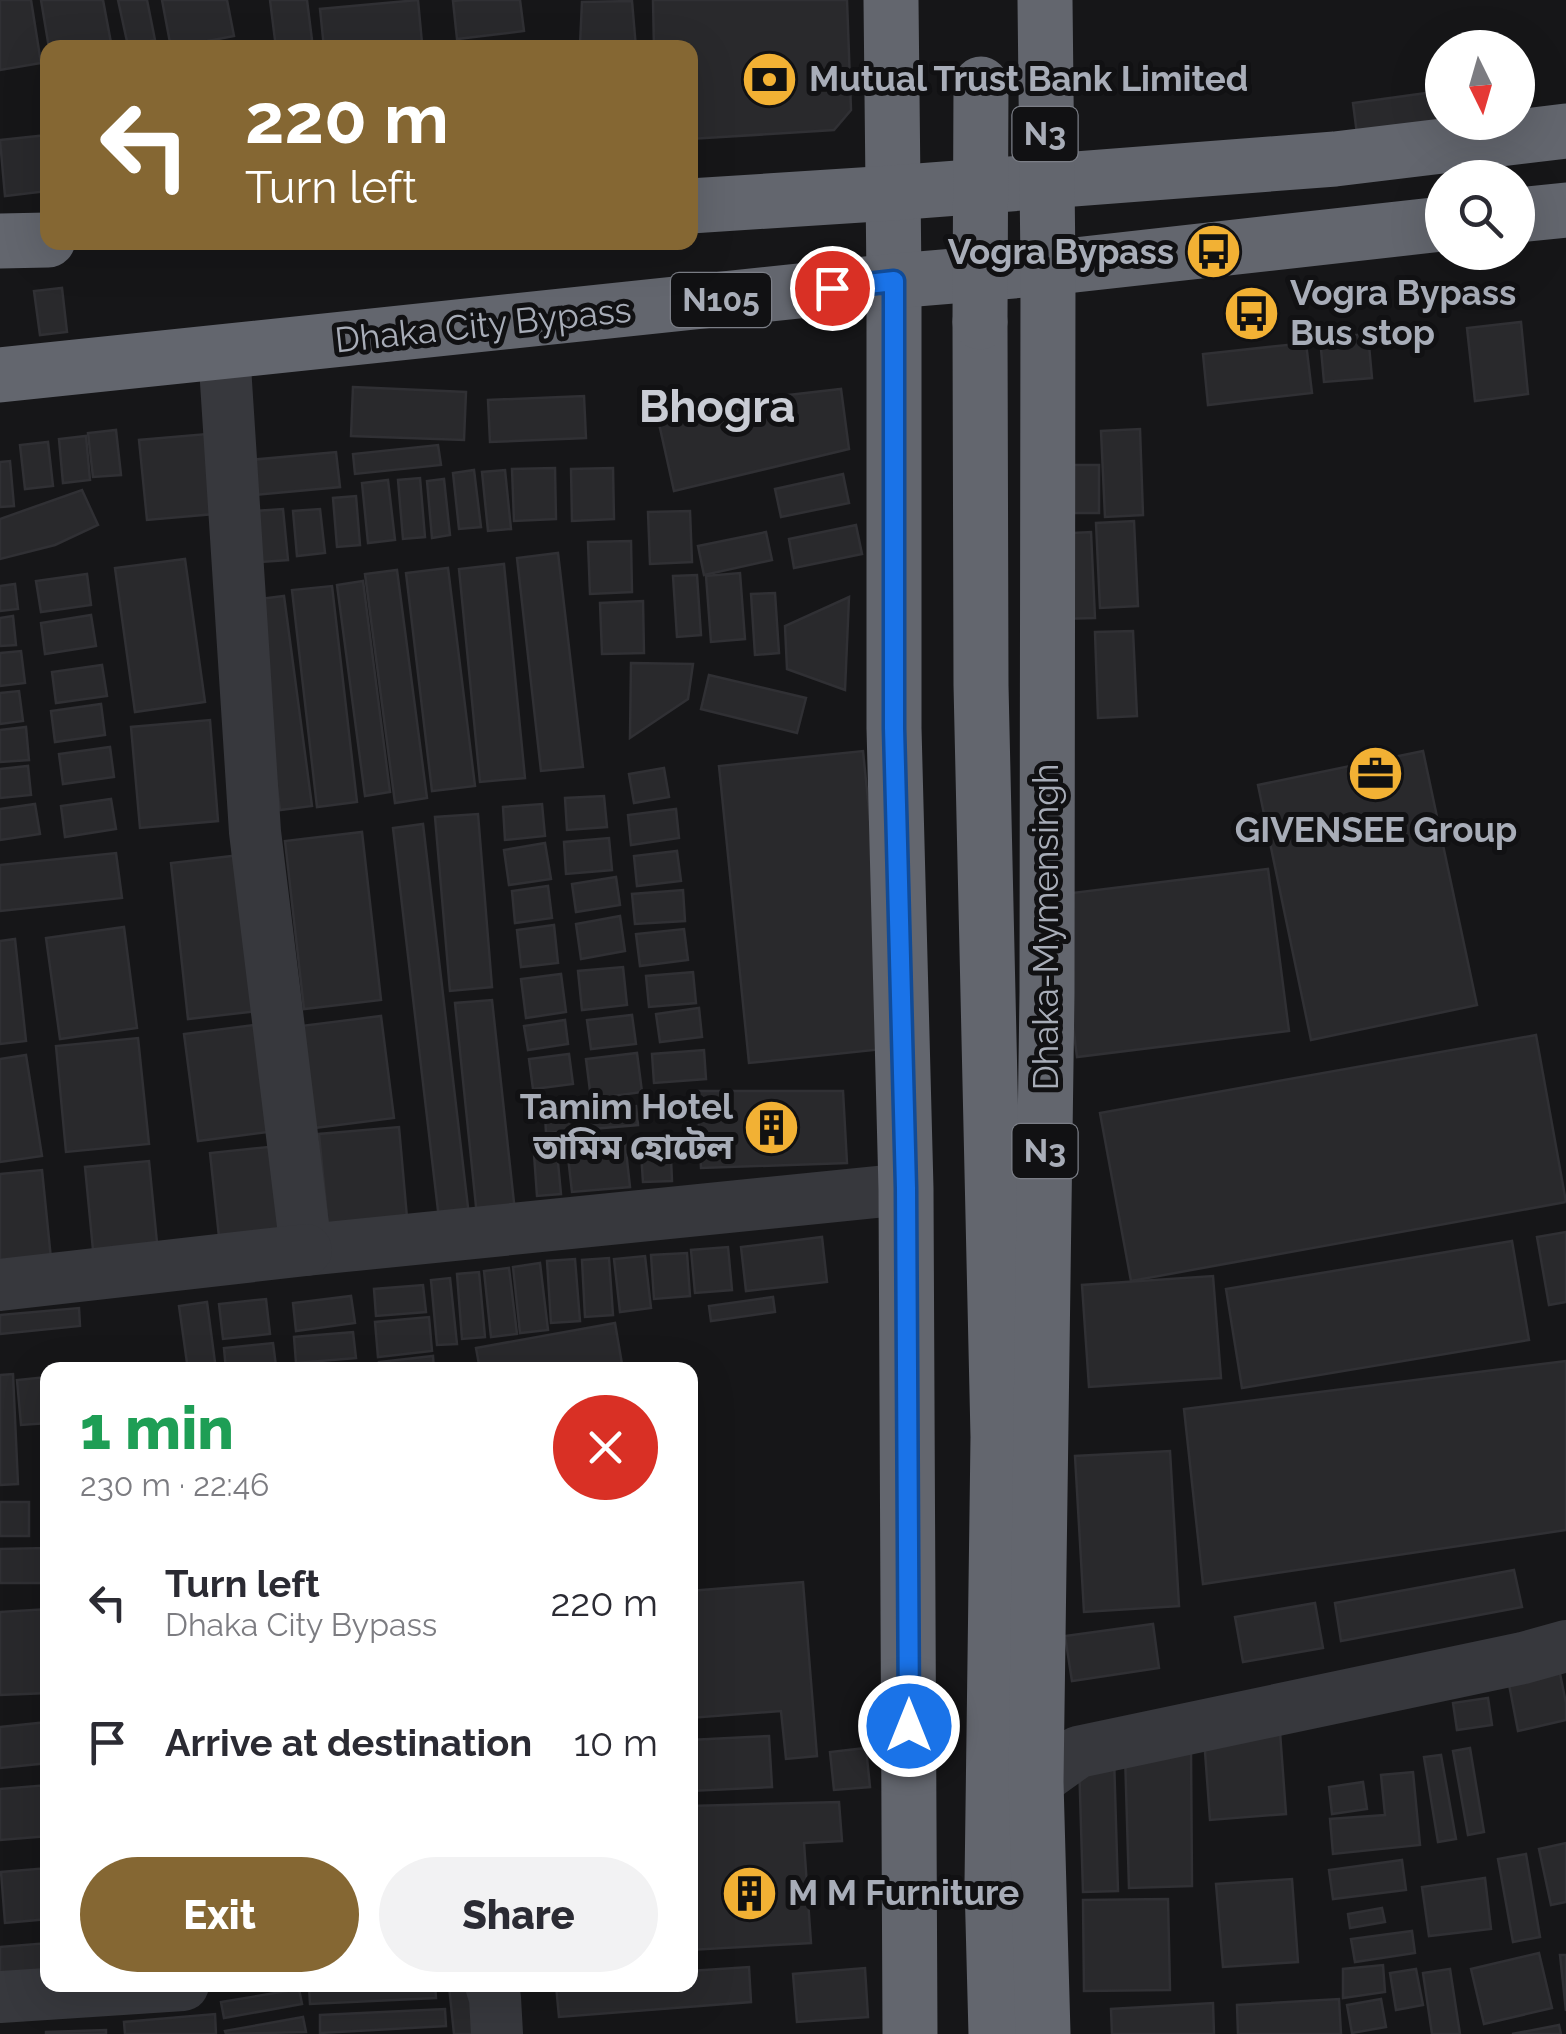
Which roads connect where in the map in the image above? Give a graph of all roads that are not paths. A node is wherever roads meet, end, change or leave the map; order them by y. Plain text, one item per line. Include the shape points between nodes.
1 (891, 0) edge
2 (1045, 0) edge
3 (980, 84) dead end
4 (1566, 131) edge
5 (1045, 182) junction
6 (892, 193) junction
7 (698, 205) edge
8 (1566, 210) edge
9 (1535, 214) edge
10 (1425, 226) edge
11 (40, 240) edge
12 (0, 241) edge
13 (1048, 268) junction
14 (894, 281) junction
15 (224, 352) junction
16 (0, 375) edge
17 (906, 1188) junction
18 (306, 1250) junction
19 (0, 1285) edge
20 (1566, 1646) edge
21 (1036, 1782) junction
22 (76, 1992) edge
23 (493, 1992) edge
24 (0, 1997) edge
25 (497, 2034) edge
26 (910, 2034) edge
27 (996, 2034) edge
28 (1043, 2034) edge

1 - 6 highway
2 - 5 highway, Dhaka-Mymensingh / N3
3 - 27 highway, bridge via 981,684 998,1436
4 - 5 highway via 1335,159
5 - 6 highway
5 - 13 highway, Dhaka-Mymensingh / N3
6 - 7 highway
6 - 14 highway
8 - 9 highway
10 - 13 highway, Dhaka City Bypass / N105
11 - 12 highway
13 - 14 highway, Dhaka City Bypass / N105
13 - 21 highway, Dhaka-Mymensingh / N3
14 - 15 highway, Dhaka City Bypass / N105
14 - 17 highway via 894,728
15 - 16 highway, Dhaka City Bypass / N105
15 - 18 street via 256,832
17 - 18 street
17 - 26 highway
18 - 19 street
20 - 21 street via 1078,1752
21 - 28 highway, Dhaka-Mymensingh / N3
22 - 24 street
23 - 25 street

